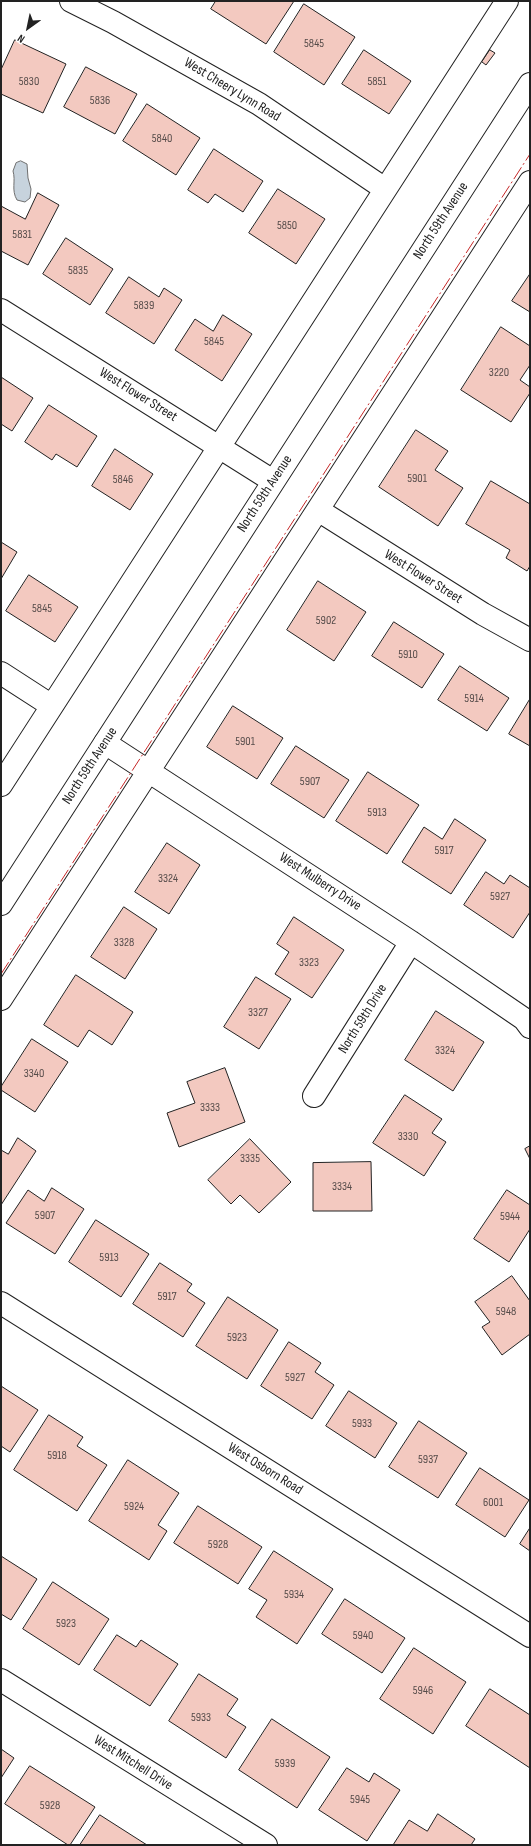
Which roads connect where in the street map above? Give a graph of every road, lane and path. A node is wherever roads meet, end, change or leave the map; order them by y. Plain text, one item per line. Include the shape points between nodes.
1 (71, 1) edge
2 (507, 1) edge
3 (530, 84) edge
4 (530, 182) edge
5 (385, 189) junction
6 (1, 310) edge
7 (219, 446) junction
8 (274, 481) junction
9 (318, 510) junction
10 (530, 640) edge
11 (1, 673) edge
12 (52, 706) junction
13 (105, 743) junction
14 (148, 770) junction
15 (1, 785) edge
16 (1, 904) edge
17 (411, 942) junction
18 (1, 999) edge
19 (530, 1027) edge
20 (314, 1096) dead end
21 (1, 1303) edge
22 (530, 1636) edge
23 (1, 1680) edge
24 (266, 1845) edge

1 - 5 street, West Cheery Lynn Road via 259,104
2 - 5 street
3 - 8 street, North 59th Avenue
4 - 9 street
5 - 7 street
6 - 7 street, West Flower Street
7 - 8 street, West Flower Street
7 - 12 street
8 - 13 street, North 59th Avenue
9 - 10 street, West Flower Street via 483,614
9 - 14 street
11 - 12 street
12 - 15 street
13 - 14 street, West Mulberry Drive
13 - 16 street, North 59th Avenue
14 - 17 street, West Mulberry Drive
14 - 18 street
17 - 19 street, West Mulberry Drive via 524,1019
17 - 20 street, North 59th Drive
21 - 22 street, West Osborn Road
23 - 24 street, West Mitchell Drive

